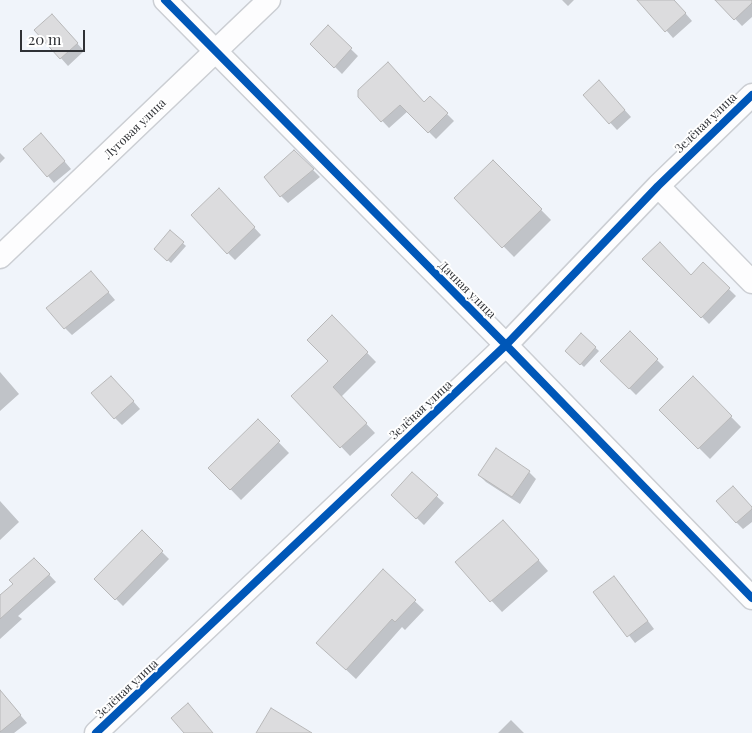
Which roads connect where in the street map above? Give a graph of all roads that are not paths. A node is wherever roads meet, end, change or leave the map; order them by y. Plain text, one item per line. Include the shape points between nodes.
1 (165, 0) edge
2 (269, 0) edge
3 (215, 52) junction
4 (752, 94) edge
5 (658, 186) junction
6 (0, 256) edge
7 (752, 282) edge
8 (506, 345) junction
9 (752, 598) edge
10 (96, 733) edge

1 - 3 street, Дачная улица
2 - 3 street, Луговая улица
3 - 6 street, Луговая улица
3 - 8 street, Дачная улица
4 - 5 street, Зелёная улица
5 - 7 street
5 - 8 street, Зелёная улица
8 - 9 street, Дачная улица
8 - 10 street, Зелёная улица

